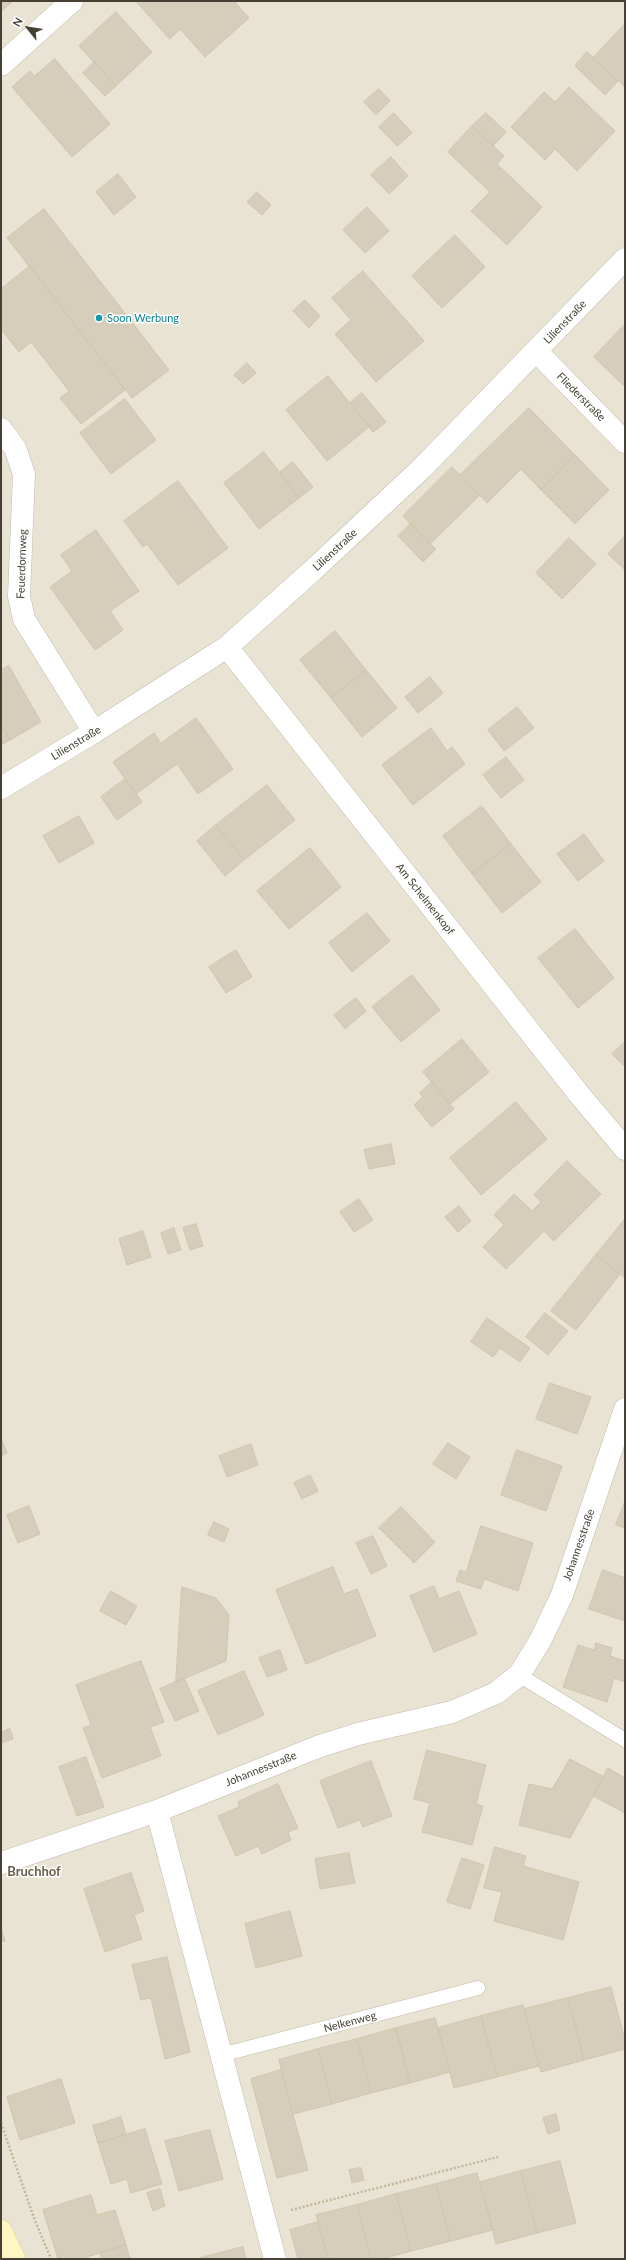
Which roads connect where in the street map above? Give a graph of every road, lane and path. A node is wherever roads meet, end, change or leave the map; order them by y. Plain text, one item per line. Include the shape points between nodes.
1 (72, 1) edge
2 (1, 65) edge
3 (625, 259) edge
4 (537, 352) junction
5 (1, 429) edge
6 (625, 442) edge
7 (227, 647) junction
8 (94, 732) junction
9 (1, 788) edge
10 (625, 1149) edge
11 (625, 1409) edge
12 (519, 1676) junction
13 (625, 1740) edge
14 (157, 1811) junction
15 (1, 1863) edge
16 (478, 1988) dead end
17 (221, 2055) junction
18 (1, 2123) edge
19 (498, 2157) dead end
20 (264, 2218) junction
21 (1, 2231) edge
22 (14, 2259) edge
23 (51, 2259) edge
24 (275, 2259) edge

1 - 2 street
3 - 4 street, Lilienstraße
4 - 6 street, Fliederstraße
4 - 7 street, Lilienstraße via 422,468
5 - 8 street, Feuerdornweg via 15,448 24,474 19,596 24,619
7 - 8 street, Lilienstraße
7 - 10 street, Am Schelmenkopf via 578,1093
8 - 9 street, Lilienstraße
11 - 12 street, Johannesstraße via 562,1595 540,1641
12 - 13 lane
12 - 14 street, Johannesstraße via 496,1693 452,1712 358,1734 320,1746
14 - 15 street, Johannesstraße
14 - 17 street
16 - 17 lane, Nelkenweg
17 - 20 street
18 - 23 path
19 - 20 path
20 - 24 street
21 - 22 main road

